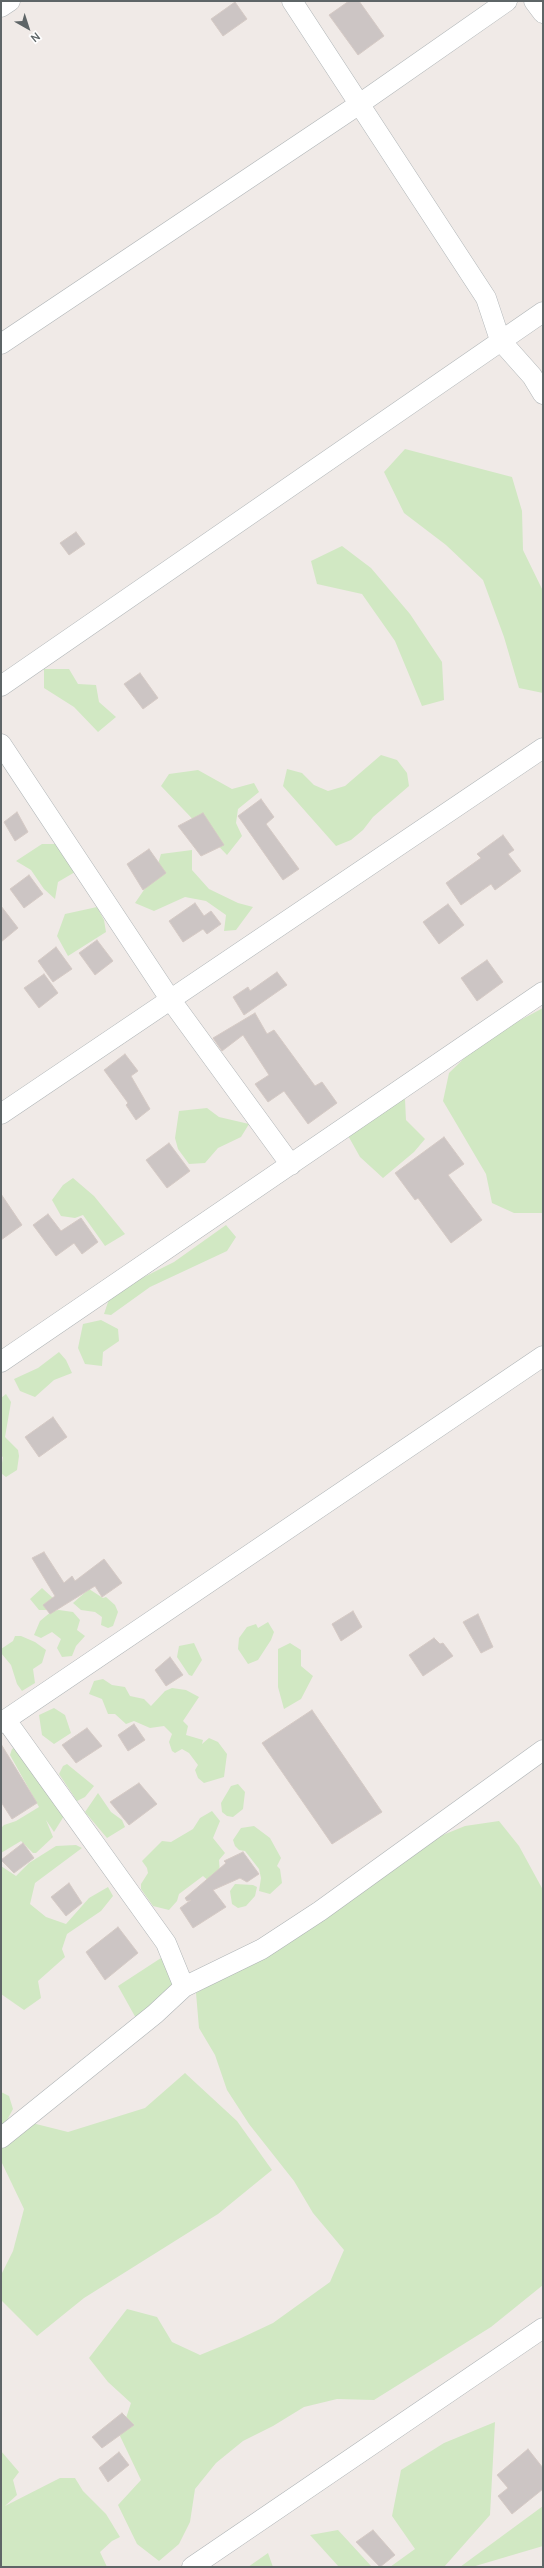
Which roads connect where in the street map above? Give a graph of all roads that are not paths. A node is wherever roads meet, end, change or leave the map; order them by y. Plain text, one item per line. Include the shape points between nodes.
1 (10, 1) edge
2 (292, 1) edge
3 (506, 1) edge
4 (534, 1) edge
5 (1, 7) edge
6 (543, 13) edge
7 (358, 105) junction
8 (543, 312) edge
9 (500, 340) junction
10 (1, 344) edge
11 (543, 394) edge
12 (1, 686) edge
13 (1, 744) edge
14 (543, 748) edge
15 (543, 992) edge
16 (170, 999) junction
17 (1, 1114) edge
18 (291, 1165) junction
19 (543, 1356) edge
20 (1, 1362) edge
21 (4, 1722) edge
22 (543, 1750) edge
23 (184, 1987) junction
24 (1, 2138) edge
25 (543, 2328) edge
26 (192, 2567) edge

1 - 5 street
2 - 7 street
3 - 7 street
4 - 6 street
7 - 9 street via 486,298
7 - 10 street
8 - 9 street
9 - 11 street via 532,376
9 - 12 street
13 - 16 street
14 - 16 street
15 - 18 street
16 - 17 street
16 - 18 street
18 - 20 street
19 - 21 street
21 - 23 street via 166,1943
22 - 23 street via 314,1915 262,1949
23 - 24 street via 155,2014
25 - 26 street

